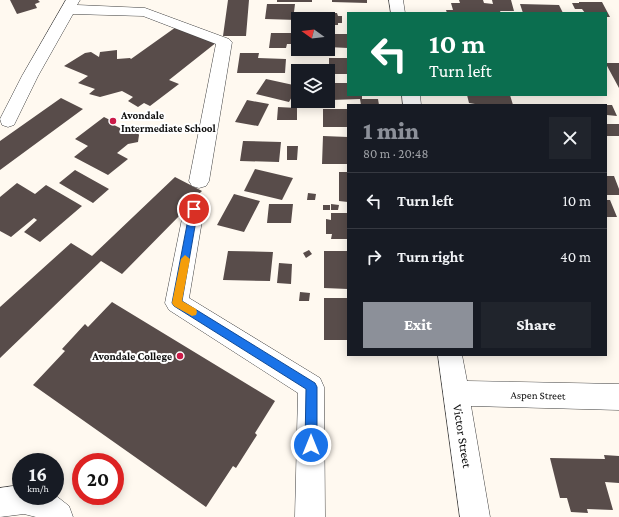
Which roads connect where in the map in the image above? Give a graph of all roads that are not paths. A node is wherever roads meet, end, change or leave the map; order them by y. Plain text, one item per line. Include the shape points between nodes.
1 (396, 0) edge
2 (70, 5) edge
3 (398, 12) edge
4 (8, 121) dead end
5 (199, 181) dead end
6 (194, 209) dead end
7 (450, 356) edge
8 (456, 393) junction
9 (619, 397) edge
10 (0, 503) edge
11 (58, 517) edge
12 (310, 517) edge
13 (475, 517) edge

1 - 3 street
2 - 4 street
2 - 5 street via 145,12 224,42
6 - 12 street via 177,303 311,387
7 - 8 street, Victor Street
8 - 9 street, Aspen Street
8 - 13 street, Victor Street
10 - 11 street via 15,499 35,500 51,509

